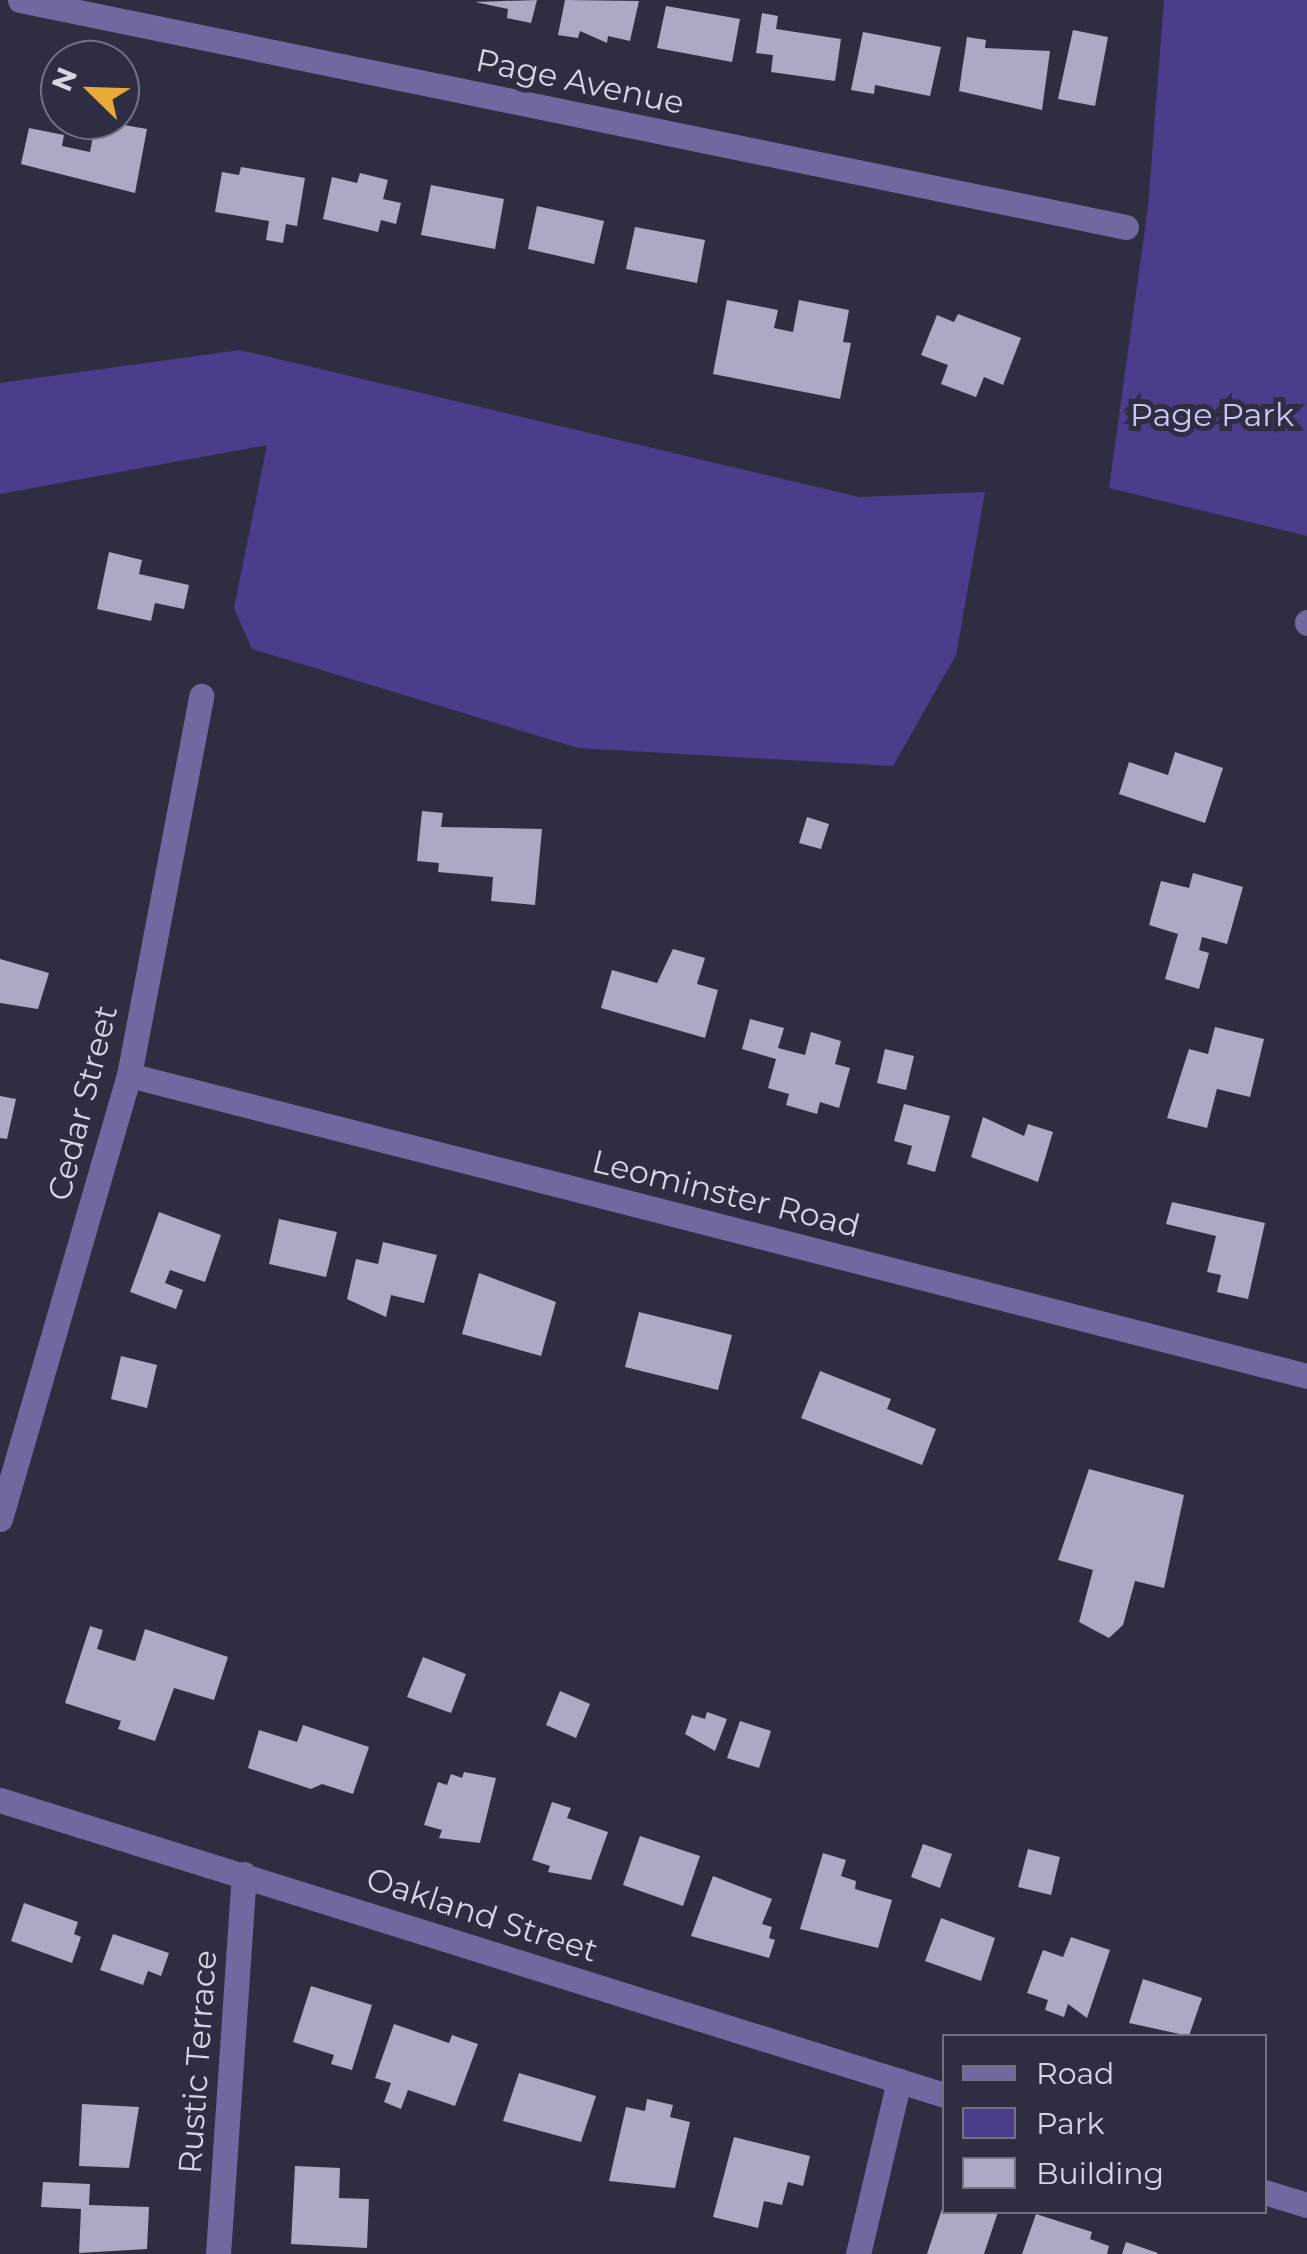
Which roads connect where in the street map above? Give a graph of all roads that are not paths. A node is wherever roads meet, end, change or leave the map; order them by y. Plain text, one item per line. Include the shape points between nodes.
1 (20, 0) edge
2 (1126, 227) dead end
3 (200, 696) dead end
4 (129, 1075) junction
5 (1307, 1376) edge
6 (0, 1519) edge
7 (0, 1800) edge
8 (244, 1874) junction
9 (899, 2081) junction
10 (942, 2094) edge
11 (1267, 2193) edge
12 (1307, 2204) edge
13 (218, 2254) edge
14 (858, 2254) edge

1 - 2 street, Page Avenue
3 - 4 street, Cedar Street
4 - 5 street, Leominster Road
4 - 6 street, Cedar Street
7 - 8 street, Oakland Street
8 - 9 street, Oakland Street
8 - 13 street, Rustic Terrace
9 - 10 street, Oakland Street
9 - 14 street
11 - 12 street

